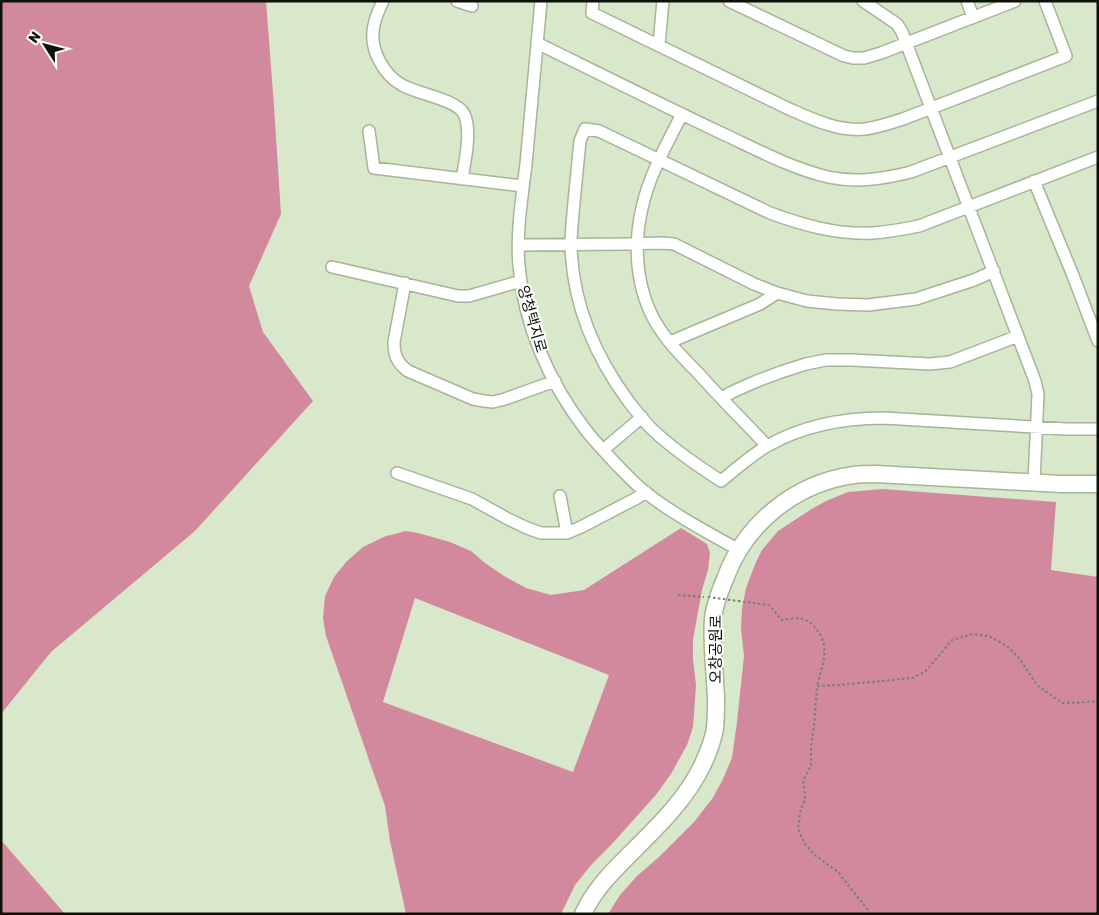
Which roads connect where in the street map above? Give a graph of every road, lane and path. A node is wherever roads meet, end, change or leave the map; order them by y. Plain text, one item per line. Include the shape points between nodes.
1 (383, 1) edge
2 (457, 1) edge
3 (542, 1) edge
4 (593, 1) edge
5 (663, 1) edge
6 (729, 1) edge
7 (863, 1) edge
8 (967, 1) edge
9 (1015, 1) edge
10 (1045, 1) edge
11 (472, 6) dead end
12 (973, 17) junction
13 (537, 43) junction
14 (907, 43) junction
15 (659, 45) junction
16 (1098, 100) edge
17 (932, 108) junction
18 (682, 114) junction
19 (369, 131) dead end
20 (951, 157) junction
21 (1098, 157) edge
22 (659, 160) junction
23 (462, 179) junction
24 (1034, 181) junction
25 (523, 186) junction
26 (970, 206) junction
27 (571, 244) junction
28 (637, 244) junction
29 (519, 245) junction
30 (332, 267) dead end
31 (994, 271) junction
32 (521, 281) junction
33 (405, 283) junction
34 (777, 293) junction
35 (1018, 336) junction
36 (1098, 341) edge
37 (670, 342) junction
38 (555, 381) junction
39 (722, 398) junction
40 (642, 417) junction
41 (1037, 427) junction
42 (1098, 429) edge
43 (767, 446) junction
44 (603, 450) junction
45 (397, 473) dead end
46 (1034, 482) junction
47 (1098, 484) edge
48 (646, 492) junction
49 (560, 496) dead end
50 (567, 532) junction
51 (739, 550) junction
52 (678, 594) dead end
53 (817, 686) junction
54 (1098, 701) edge
55 (583, 914) edge
56 (871, 914) edge

1 - 23 street via 372,42 377,57 383,69 402,85 460,108 467,126
2 - 11 street
3 - 13 street, 양청택지로
4 - 15 street via 592,13
5 - 15 street
6 - 14 street via 853,58 864,58
7 - 14 street via 897,24
8 - 12 street
9 - 12 street
10 - 17 street via 1066,56
12 - 14 street
13 - 18 street
13 - 25 street, 양청택지로
14 - 17 street
15 - 17 street via 809,118 832,126 847,129 879,127
16 - 20 street
17 - 20 street
18 - 20 street via 788,164 830,177 854,180 892,177
18 - 22 street
19 - 23 street via 374,168
20 - 26 street
21 - 24 street
22 - 26 street via 770,213 823,229 872,233 896,230 919,226
22 - 27 street via 599,131 585,129 580,141
22 - 28 street via 642,207
23 - 25 street
24 - 26 street
24 - 36 street
25 - 29 street, 양청택지로
26 - 31 street
27 - 28 street
27 - 29 street
27 - 40 street via 576,288 588,330 607,370
28 - 34 street via 674,244
28 - 37 street via 638,274 643,294 652,316
29 - 32 street, 양청택지로
30 - 33 street
31 - 34 street via 916,299 868,305 837,304
31 - 35 street
32 - 33 street via 469,296
32 - 38 street, 양청택지로 via 533,331
33 - 38 street via 394,352 396,360 408,371 474,399 493,402
34 - 37 street via 760,304
35 - 39 street via 950,362 911,364 826,360 806,364
35 - 41 street via 1038,394
37 - 39 street
38 - 44 street, 양청택지로 via 585,430
39 - 43 street
40 - 43 street via 670,445 721,481
40 - 44 street
41 - 42 street
41 - 43 street via 858,418 816,426
41 - 46 street
44 - 48 street, 양청택지로
45 - 50 street via 472,498 541,534
46 - 47 street, 오창공원로
46 - 51 street, 오창공원로 via 876,474 840,478 793,496 773,510 758,523
48 - 50 street
48 - 51 street, 양청택지로
49 - 50 street
51 - 55 street, 오창공원로 via 728,568 714,617 715,728 703,764 684,796 667,816 602,882
52 - 53 path, bridge via 769,605 782,620 798,618 812,623 822,636 825,647
53 - 54 path via 913,678 927,670 952,640 973,634 989,636 1007,646 1037,685 1062,703
53 - 56 path via 811,765 803,781 805,798 798,829 805,844 838,872

